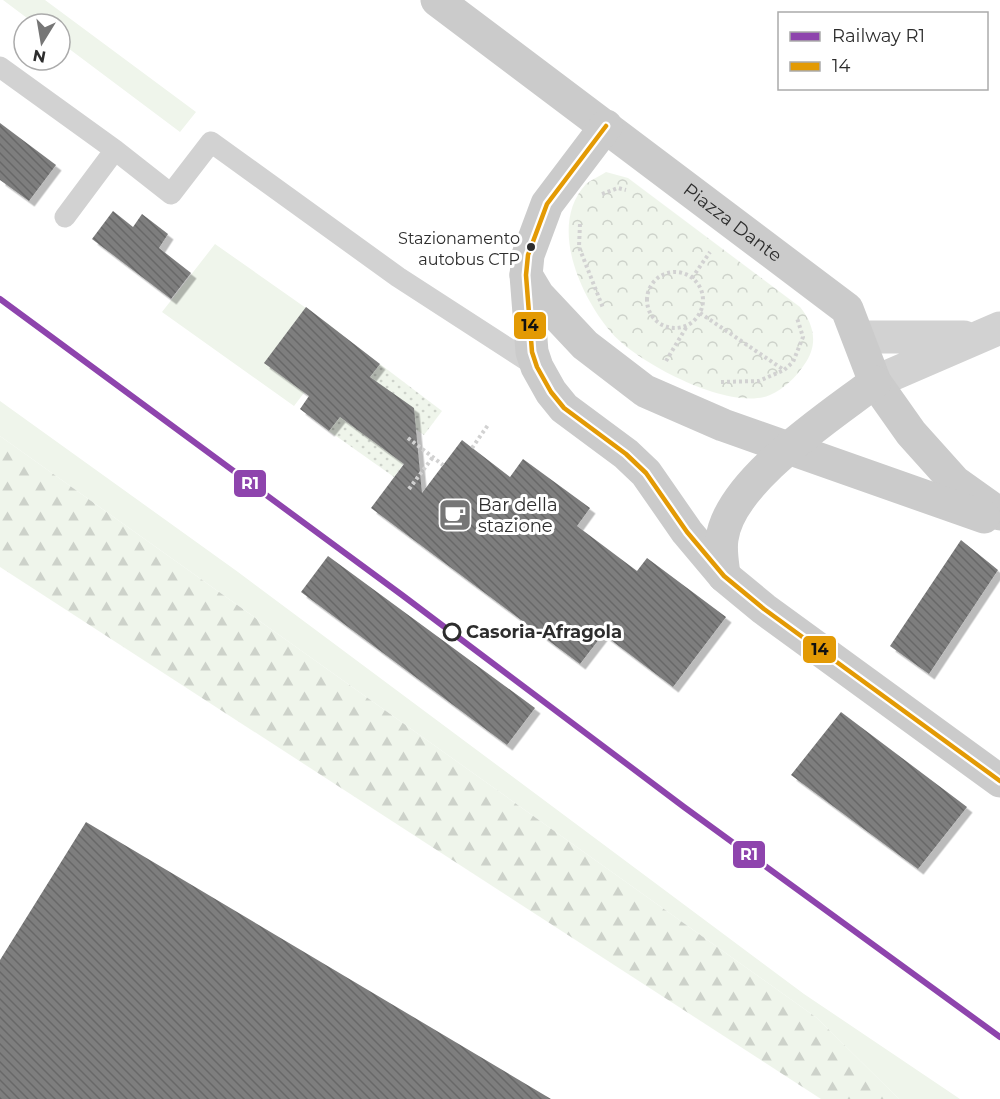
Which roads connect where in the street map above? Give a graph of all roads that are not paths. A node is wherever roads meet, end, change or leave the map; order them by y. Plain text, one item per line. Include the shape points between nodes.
1 (437, 0) edge
2 (0, 67) edge
3 (606, 126) junction
4 (115, 150) junction
5 (65, 217) dead end
6 (526, 275) junction
7 (987, 333) edge
8 (859, 337) junction
9 (537, 367) junction
10 (875, 382) junction
11 (788, 449) junction
12 (1000, 514) edge
13 (1000, 523) edge
14 (724, 576) junction
15 (1000, 781) edge

1 - 3 street, Piazza Dante
2 - 4 lane
3 - 6 street via 547,204 532,240
3 - 8 street, Piazza Dante via 847,309
4 - 5 lane
4 - 9 lane via 171,194 212,142 398,277
6 - 9 street via 532,352
6 - 11 street via 538,295 585,345 645,391
7 - 8 street
7 - 10 street
8 - 10 street, Piazza Dante
9 - 14 street via 564,408 626,453 646,473
10 - 11 street
10 - 12 street, Piazza Dante via 911,434 955,482
11 - 13 street
11 - 14 street via 735,505 722,538
14 - 15 street

